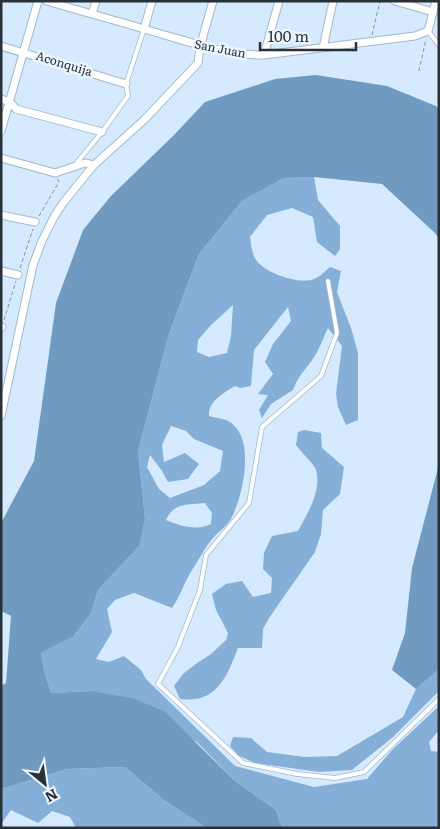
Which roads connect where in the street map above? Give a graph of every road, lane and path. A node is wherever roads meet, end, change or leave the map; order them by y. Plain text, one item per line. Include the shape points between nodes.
1 (38, 1) edge
2 (47, 1) edge
3 (96, 1) edge
4 (152, 1) edge
5 (212, 1) edge
6 (279, 1) edge
7 (333, 1) edge
8 (380, 1) edge
9 (395, 1) edge
10 (436, 1) edge
11 (433, 12) junction
12 (92, 14) junction
13 (144, 29) junction
14 (428, 31) junction
15 (370, 42) junction
16 (439, 44) edge
17 (1, 46) edge
18 (200, 46) junction
19 (323, 48) junction
20 (24, 52) junction
21 (264, 55) junction
22 (419, 71) dead end
23 (126, 84) junction
24 (1, 100) edge
25 (10, 102) junction
26 (1, 132) edge
27 (102, 132) junction
28 (1, 158) edge
29 (94, 165) junction
30 (73, 166) junction
31 (55, 173) junction
32 (1, 215) edge
33 (35, 222) junction
34 (1, 271) edge
35 (18, 275) junction
36 (328, 281) dead end
37 (2, 327) edge
38 (1, 416) edge
39 (439, 699) edge

1 - 20 street
2 - 12 street, San Juan
3 - 12 street
4 - 13 street
5 - 18 street
6 - 21 street
7 - 19 street
8 - 15 path
9 - 11 street
10 - 11 street
11 - 14 street
12 - 13 street, San Juan
13 - 18 street, San Juan
13 - 23 lane
14 - 15 street, San Juan
14 - 16 lane
14 - 22 path
15 - 19 street, San Juan
17 - 20 street, Aconquija
18 - 21 street, San Juan
18 - 29 street via 198,63 144,120
19 - 21 street, San Juan
20 - 23 street, Aconquija
20 - 25 street
23 - 27 lane via 128,96
24 - 25 street
25 - 26 street
25 - 27 street via 16,109
27 - 30 lane
28 - 31 street
29 - 30 street
29 - 38 street via 63,202 33,265
30 - 31 street
31 - 33 path via 59,182
32 - 33 street
33 - 35 path
34 - 35 street
35 - 37 path
36 - 39 lane via 337,333 321,376 262,427 249,503 206,555 200,590 178,647 158,684 243,763 335,778 364,772

